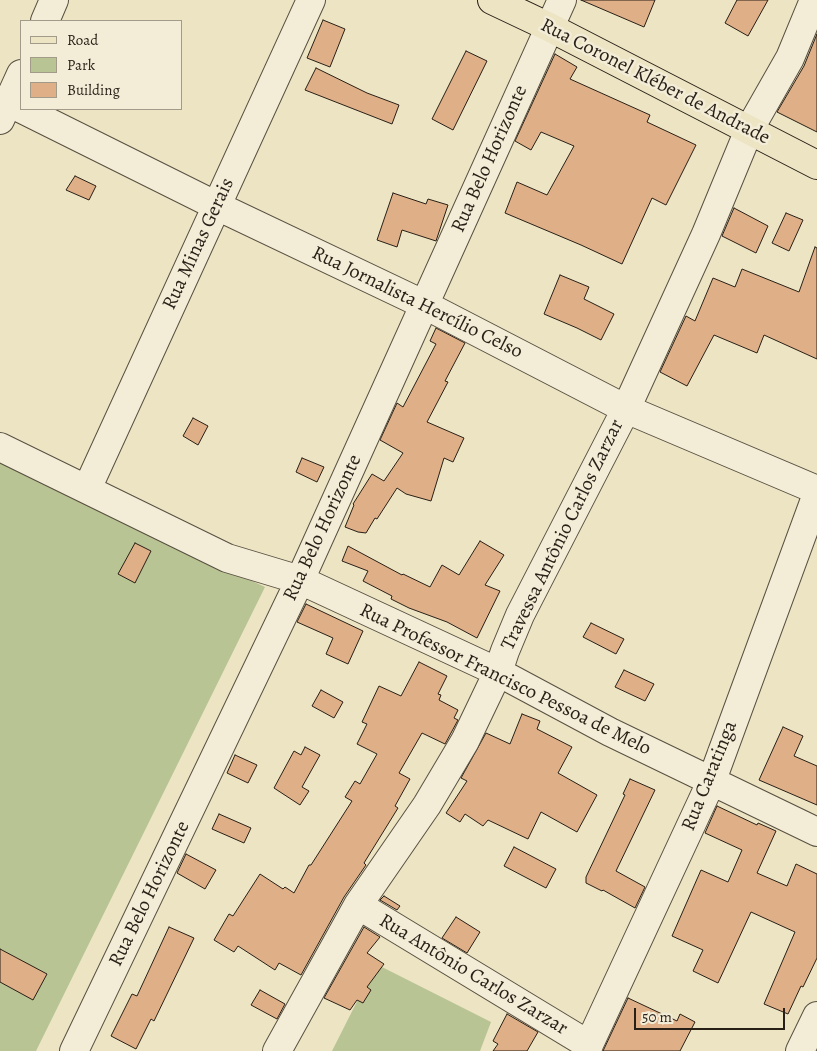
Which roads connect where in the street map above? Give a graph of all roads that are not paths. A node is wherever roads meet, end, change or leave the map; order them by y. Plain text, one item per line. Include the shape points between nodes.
1 (54, 0) edge
2 (311, 0) edge
3 (492, 0) edge
4 (562, 0) edge
5 (814, 0) edge
6 (45, 20) edge
7 (549, 27) junction
8 (20, 77) edge
9 (10, 108) edge
10 (749, 130) junction
11 (817, 165) edge
12 (217, 206) junction
13 (425, 305) junction
14 (626, 408) junction
15 (0, 447) edge
16 (87, 489) junction
17 (817, 490) edge
18 (817, 494) edge
19 (300, 580) junction
20 (498, 672) junction
21 (712, 780) junction
22 (817, 832) edge
23 (358, 905) junction
24 (817, 1016) edge
25 (588, 1048) edge
26 (74, 1051) edge
27 (277, 1051) edge
28 (800, 1051) edge

1 - 6 street
2 - 12 street, Rua Minas Gerais
3 - 7 main road, Rua Coronel Kléber de Andrade
4 - 7 street, Rua Belo Horizonte
5 - 10 street, Travessa Antônio Carlos Zarzar via 790,58
7 - 10 main road, Rua Coronel Kléber de Andrade
7 - 13 street, Rua Belo Horizonte
8 - 9 street
9 - 12 street, Rua Jornalista Hercílio Celso
10 - 11 main road, Rua Coronel Kléber de Andrade
10 - 14 street, Travessa Antônio Carlos Zarzar via 706,234
12 - 13 street, Rua Jornalista Hercílio Celso
12 - 16 street, Rua Minas Gerais
13 - 14 street, Rua Jornalista Hercílio Celso
13 - 19 street, Rua Belo Horizonte
14 - 17 street, Rua Jornalista Hercílio Celso
14 - 20 street, Travessa Antônio Carlos Zarzar via 520,615
15 - 16 street, Rua Professor Francisco Pessoa de Melo
16 - 19 street, Rua Professor Francisco Pessoa de Melo via 227,558
18 - 21 street, Rua Caratinga
19 - 20 street, Rua Professor Francisco Pessoa de Melo
19 - 26 street, Rua Belo Horizonte
20 - 21 street, Rua Professor Francisco Pessoa de Melo via 610,732
20 - 23 street, Travessa Antônio Carlos Zarzar via 452,765
21 - 22 street, Rua Professor Francisco Pessoa de Melo
21 - 25 street, Rua Caratinga
23 - 25 street, Rua Antônio Carlos Zarzar
23 - 27 street, Travessa Antônio Carlos Zarzar
24 - 28 street

